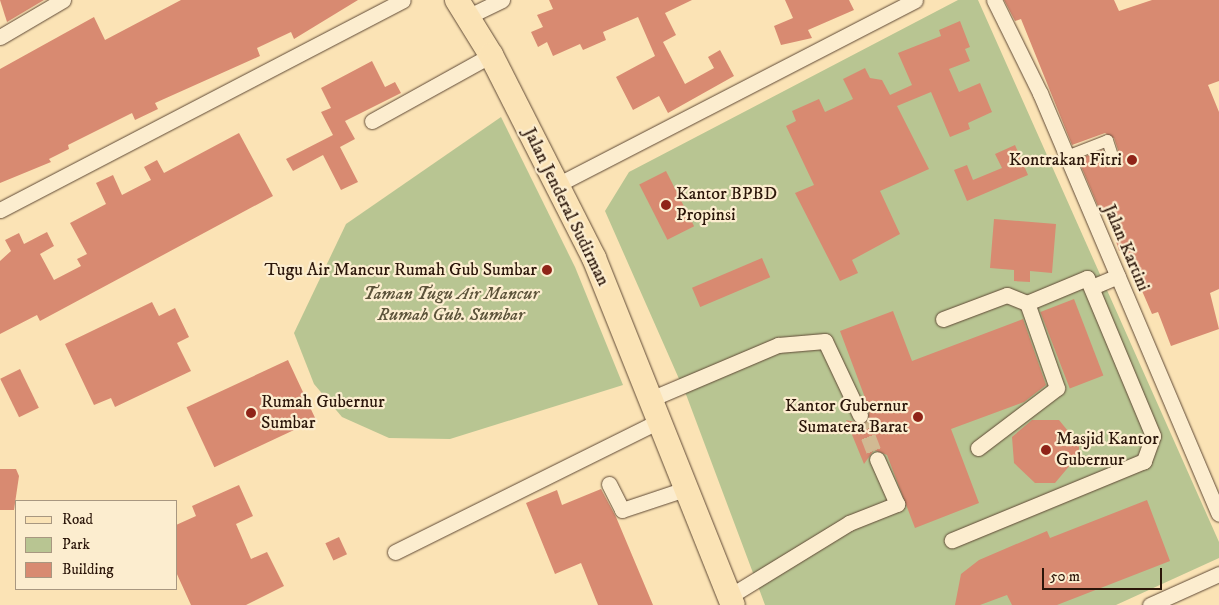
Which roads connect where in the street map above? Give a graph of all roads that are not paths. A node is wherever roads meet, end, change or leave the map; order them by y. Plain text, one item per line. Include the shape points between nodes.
1 (63, 0) edge
2 (403, 0) edge
3 (502, 0) edge
4 (915, 0) edge
5 (994, 0) edge
6 (462, 8) edge
7 (0, 37) edge
8 (491, 55) junction
9 (372, 121) dead end
10 (1066, 156) junction
11 (1113, 158) dead end
12 (558, 185) junction
13 (0, 210) edge
14 (1118, 276) junction
15 (1092, 287) junction
16 (1027, 302) junction
17 (943, 319) dead end
18 (653, 398) junction
19 (860, 415) tunnel mouth
20 (661, 420) junction
21 (978, 448) dead end
22 (877, 459) tunnel mouth
23 (608, 484) dead end
24 (688, 488) junction
25 (1219, 514) edge
26 (952, 540) dead end
27 (395, 552) dead end
28 (1217, 581) edge
29 (732, 600) edge
30 (1150, 605) edge

1 - 7 street
2 - 13 street
3 - 6 street
4 - 12 street
5 - 10 street, Jalan Kartini
6 - 8 main road, Jalan Jenderal Sudirman
8 - 9 street
8 - 12 main road, Jalan Jenderal Sudirman
10 - 11 street via 1107,140
10 - 14 street, Jalan Kartini
12 - 18 main road, Jalan Jenderal Sudirman
14 - 15 street
14 - 25 street, Jalan Kartini
15 - 16 street via 1085,278
15 - 26 street via 1153,428 1148,455 1027,512
16 - 17 street via 1007,295
16 - 21 street via 1056,388
18 - 19 street via 778,345 825,341
18 - 20 main road, Jalan Jenderal Sudirman
20 - 24 main road, Jalan Jenderal Sudirman
20 - 27 street
22 - 29 street via 896,504 849,523
23 - 24 street via 622,510
24 - 29 main road, Jalan Jenderal Sudirman
28 - 30 street

